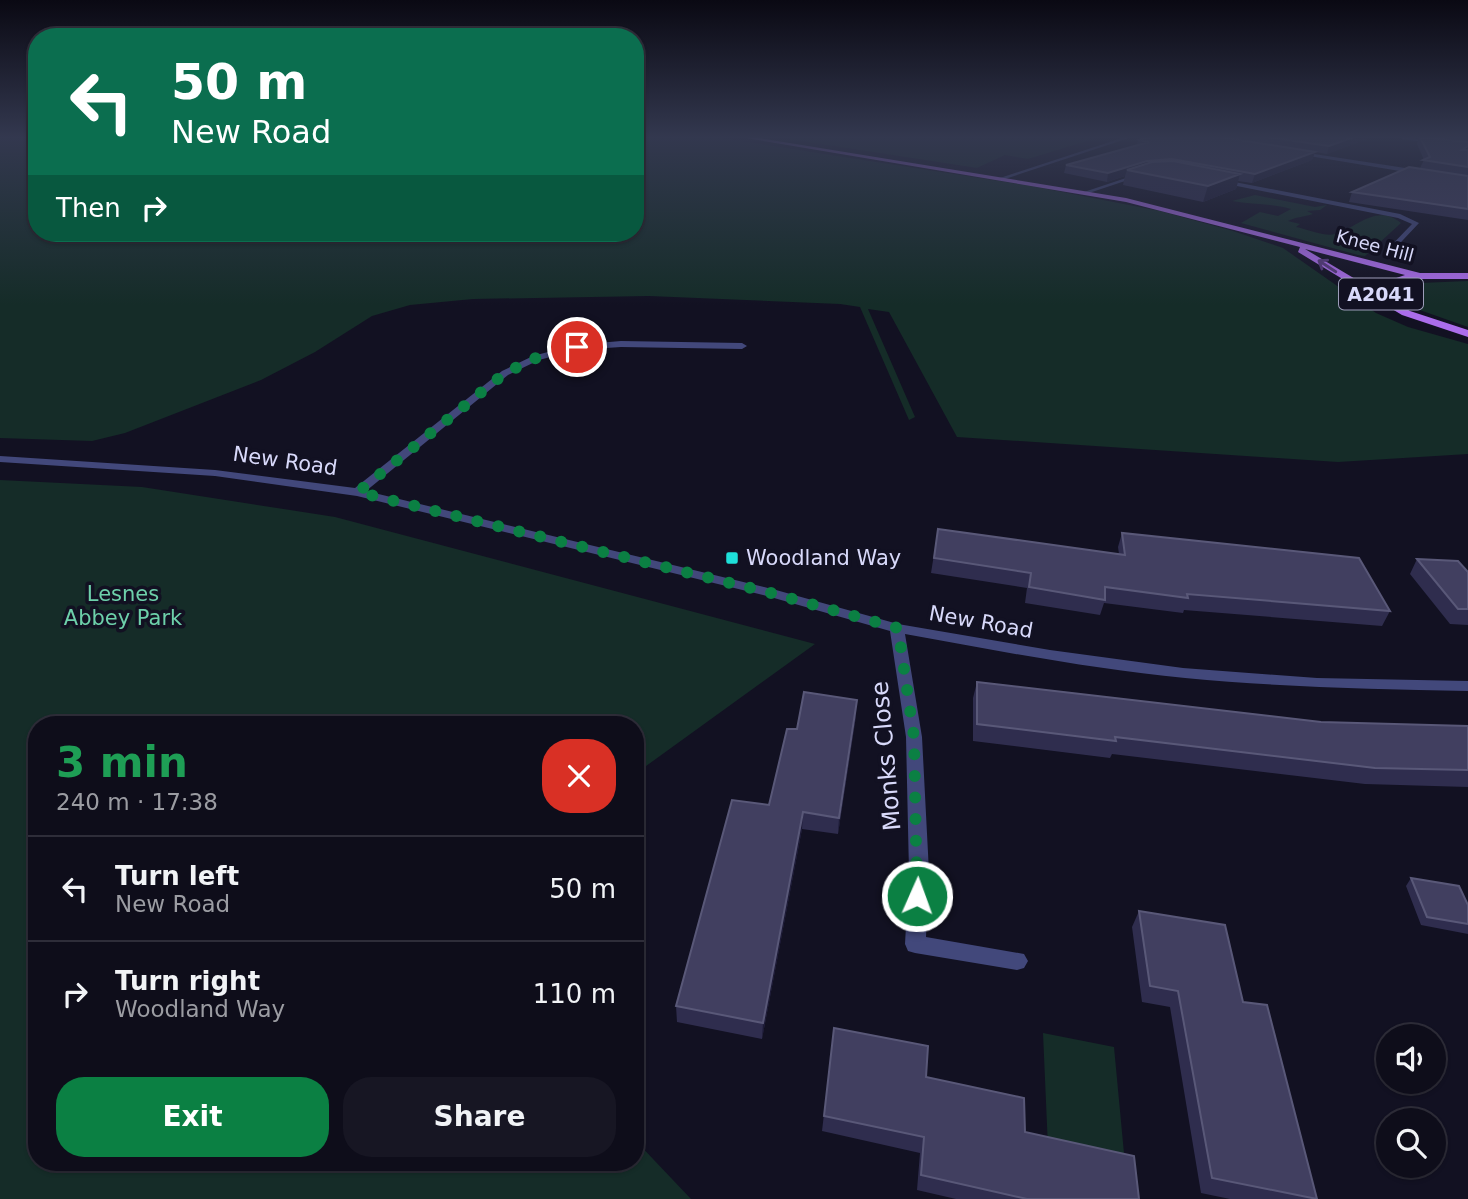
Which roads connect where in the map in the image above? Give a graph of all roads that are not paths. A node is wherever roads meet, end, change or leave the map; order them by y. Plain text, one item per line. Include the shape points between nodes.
1 (1091, 193) edge
2 (1278, 193) edge
3 (1239, 228) junction
4 (1387, 255) dead end
5 (1422, 276) junction
6 (1468, 276) edge
7 (1385, 301) junction
8 (1468, 334) edge
9 (743, 346) dead end
10 (0, 459) edge
11 (358, 492) junction
12 (898, 628) junction
13 (1468, 687) edge
14 (1017, 961) dead end

1 - 3 main road, Knee Hill / A2041
2 - 4 street via 1413,220 1417,225
3 - 5 main road, Knee Hill / A2041
7 -> 3 main road, Knee Hill / A2041 via 1301,250
5 - 6 main road, Knee Hill / A2041
5 - 7 main road, Knee Hill / A2041 via 1389,281 1380,287
7 - 8 main road, Knee Hill / A2041 via 1415,317
9 - 11 street via 621,344 577,347 536,358 505,373
10 - 11 street, New Road via 215,473
11 - 12 street, New Road
12 - 13 street, New Road via 1183,673
12 - 14 street, Monks Close via 914,737 919,872 915,944

